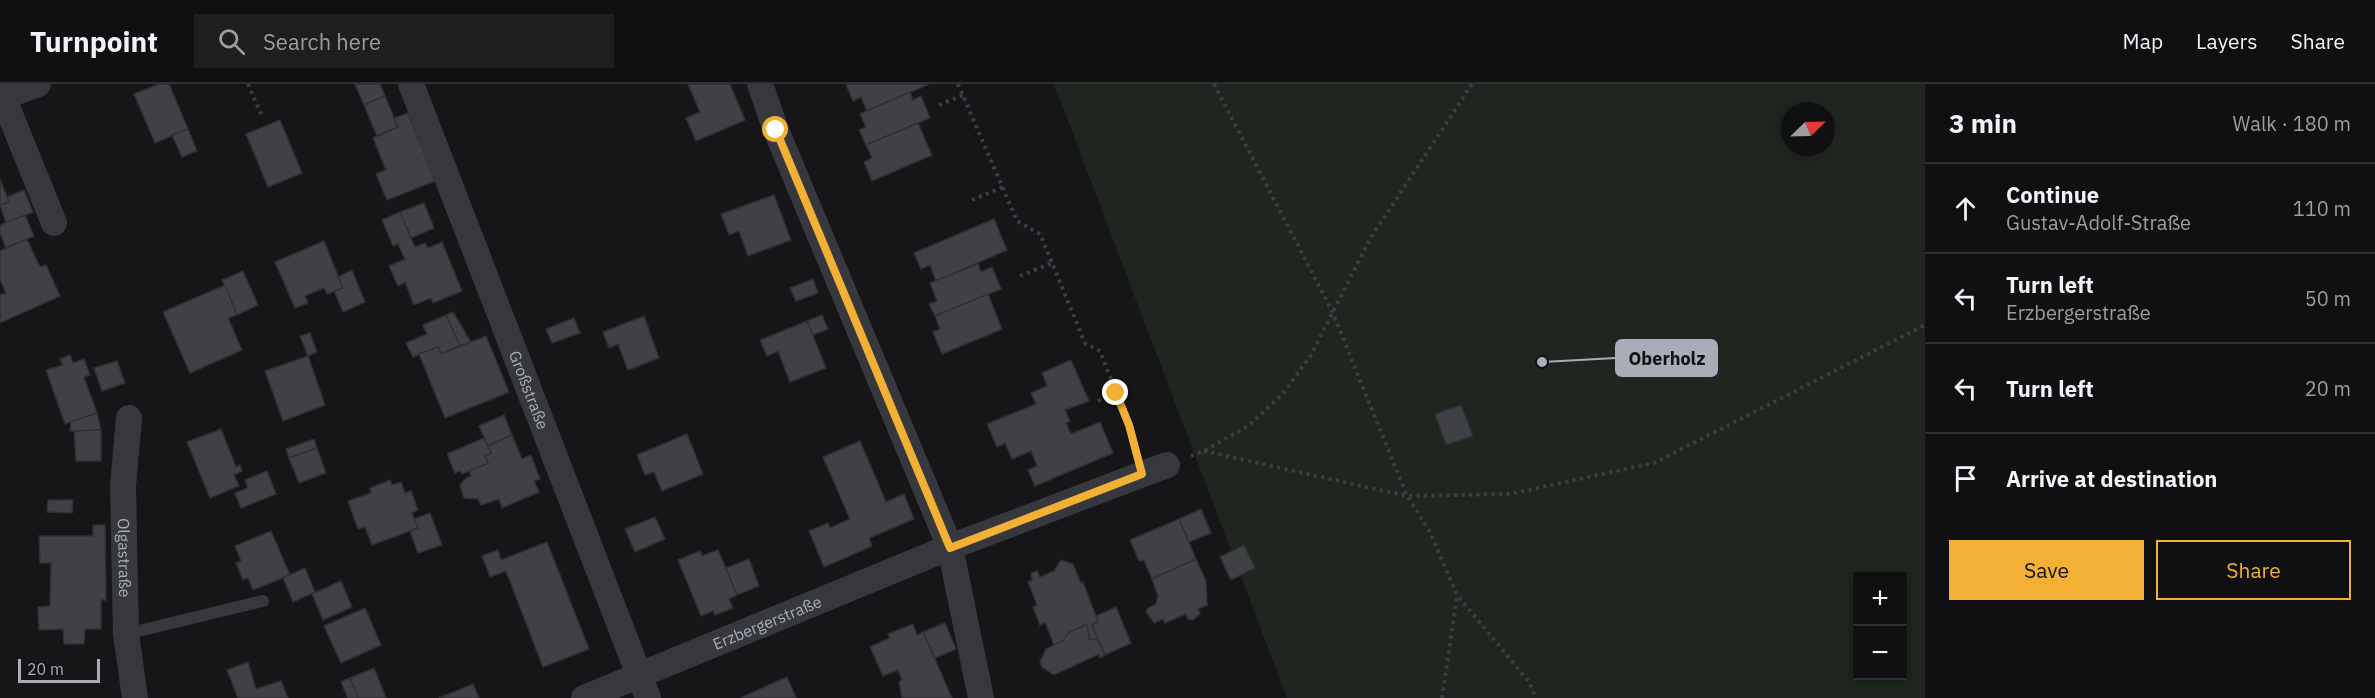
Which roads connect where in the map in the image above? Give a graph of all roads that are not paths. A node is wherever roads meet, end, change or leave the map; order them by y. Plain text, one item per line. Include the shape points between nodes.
1 (38, 84) edge
2 (411, 84) edge
3 (760, 84) edge
4 (2, 98) edge
5 (54, 223) dead end
6 (129, 417) dead end
7 (1167, 465) road end
8 (950, 548) junction
9 (263, 601) dead end
10 (126, 634) junction
11 (643, 687) edge
12 (135, 698) edge
13 (584, 698) edge
14 (981, 698) edge

1 - 4 street
2 - 11 street, Großstraße
3 - 8 street
4 - 5 street
6 - 10 street, Olgastraße via 123,486
7 - 8 street, Erzbergerstraße
8 - 11 street, Erzbergerstraße
8 - 14 street
9 - 10 lane
10 - 12 street, Olgastraße
11 - 13 street, Erzbergerstraße

